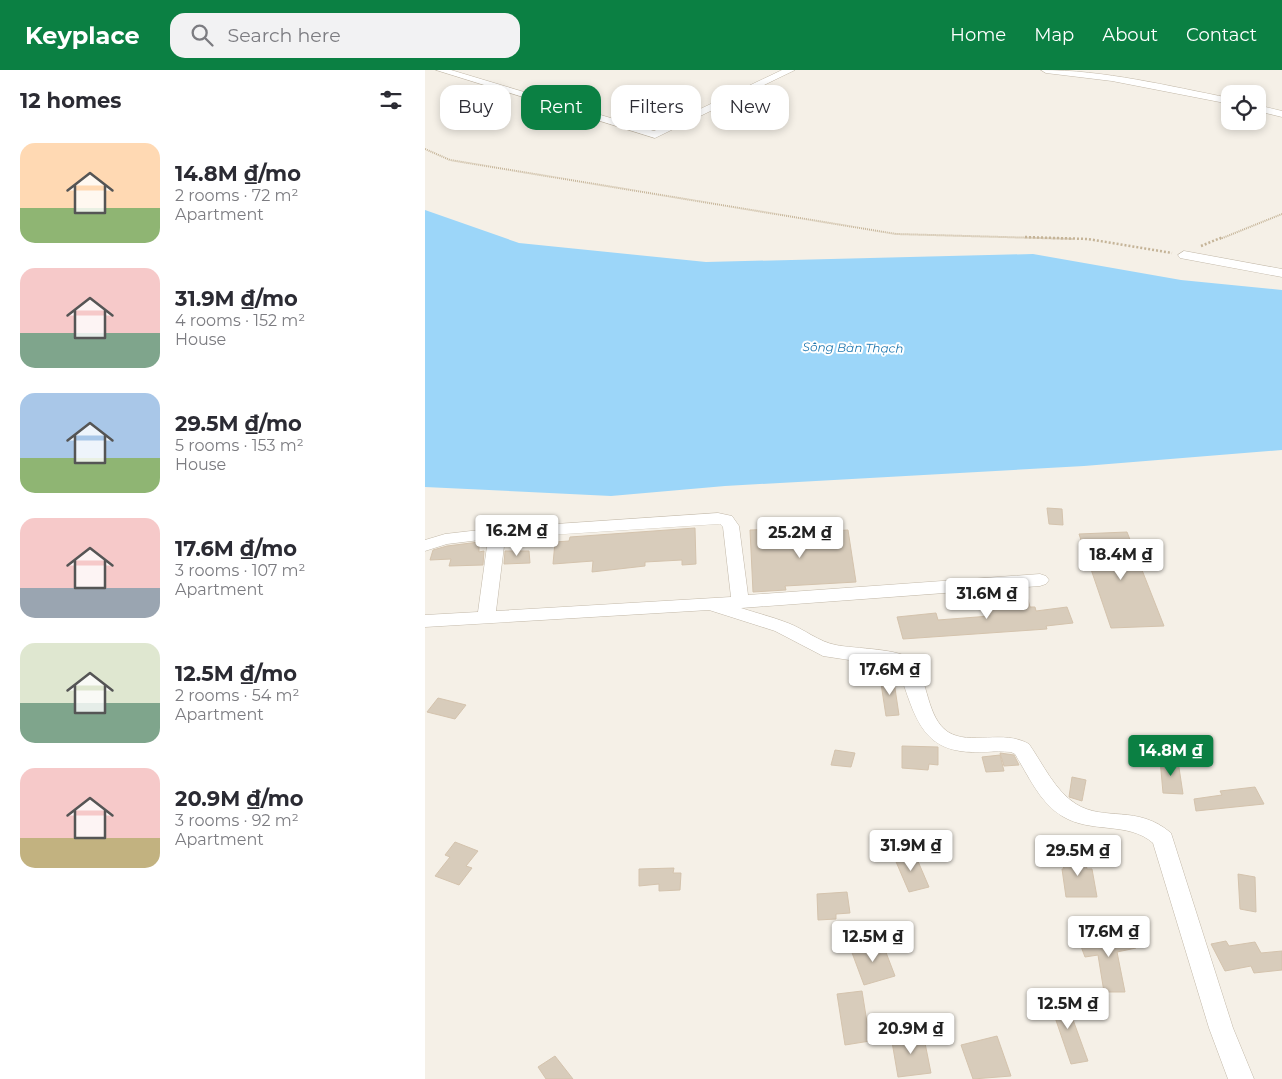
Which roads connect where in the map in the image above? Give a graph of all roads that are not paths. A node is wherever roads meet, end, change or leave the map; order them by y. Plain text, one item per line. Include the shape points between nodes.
1 (441, 70) edge
2 (789, 70) edge
3 (1046, 70) edge
4 (1221, 99) edge
5 (1266, 110) edge
6 (1282, 114) edge
7 (1184, 255) road end
8 (1282, 273) edge
9 (497, 533) junction
10 (425, 546) edge
11 (1040, 580) dead end
12 (740, 601) junction
13 (710, 604) junction
14 (486, 616) junction
15 (425, 621) edge
16 (1241, 1079) edge

1 - 2 street via 655,135
3 - 4 street via 1112,78
5 - 6 street
7 - 8 street
9 - 10 street via 445,539
9 - 12 street via 707,518 726,520 731,526
9 - 14 street
11 - 12 street
12 - 13 street
13 - 14 street
13 - 16 street via 781,627 830,651 900,661 906,666 931,728 938,737 958,745 1015,745 1022,748 1053,796 1071,811 1143,824 1158,833 1163,839 1221,1028
14 - 15 street

